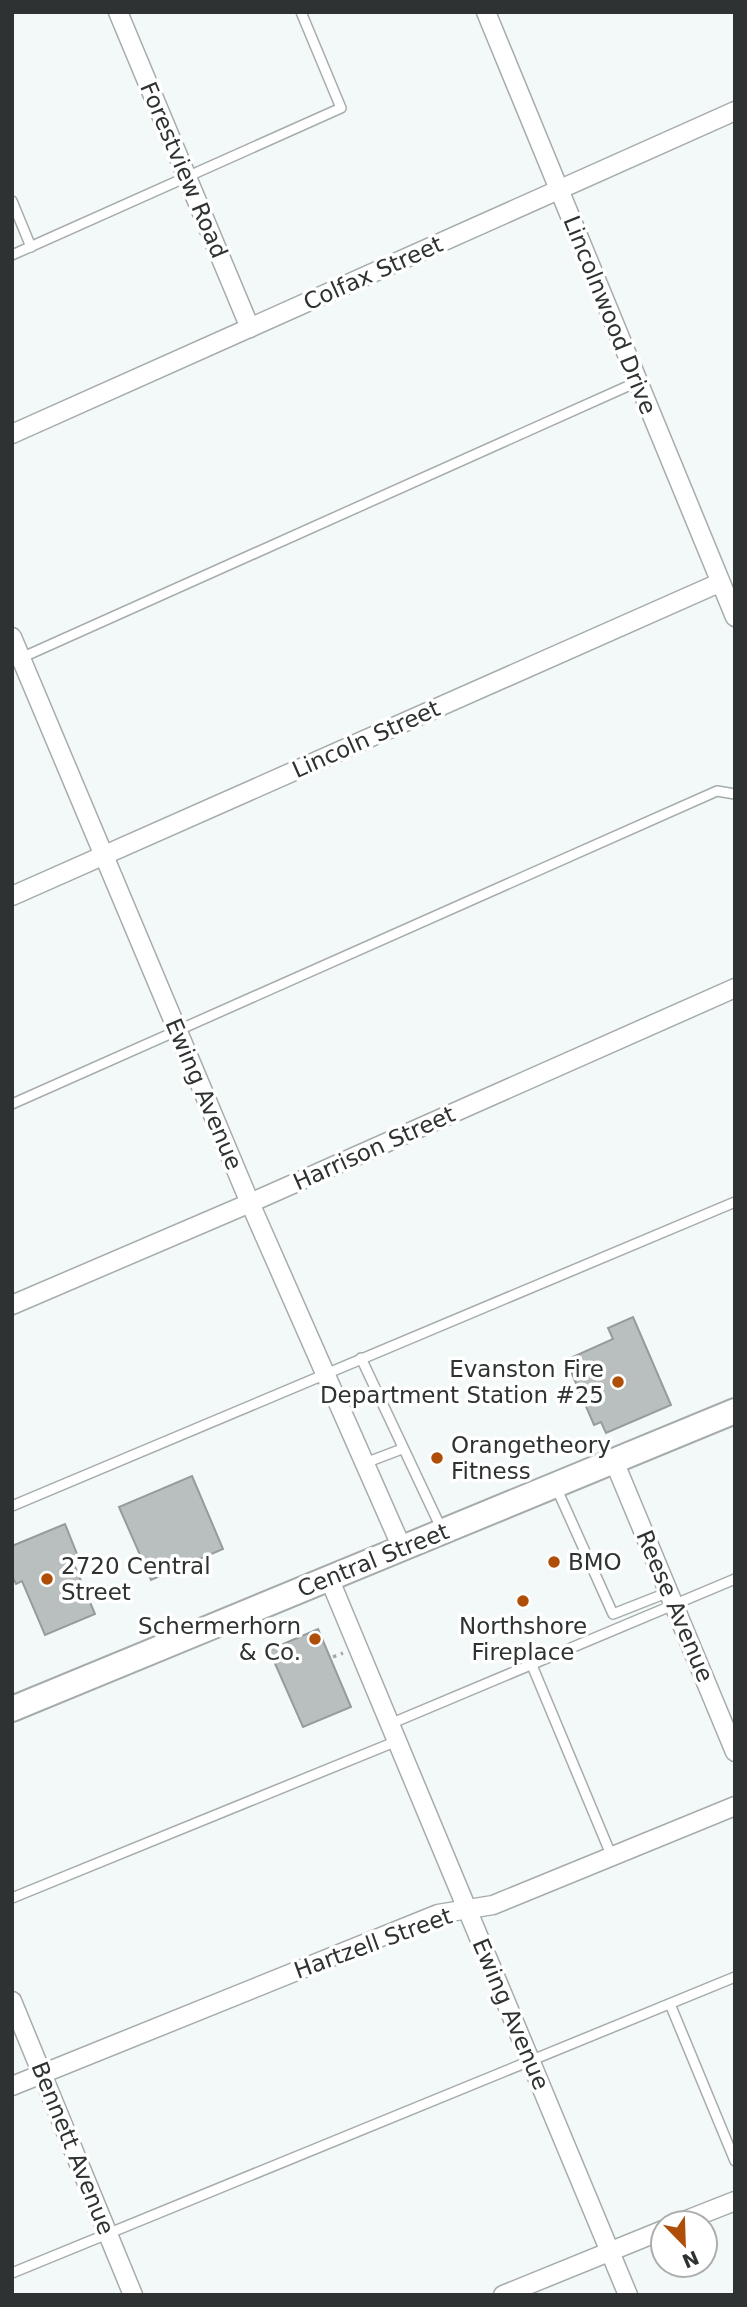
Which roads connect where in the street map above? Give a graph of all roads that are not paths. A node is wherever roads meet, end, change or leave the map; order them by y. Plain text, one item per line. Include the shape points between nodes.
1 (118, 12) edge
2 (302, 12) edge
3 (486, 12) edge
4 (735, 111) edge
5 (187, 176) junction
6 (558, 190) junction
7 (12, 201) edge
8 (32, 247) junction
9 (12, 255) edge
10 (250, 328) junction
11 (637, 382) junction
12 (12, 434) edge
13 (719, 583) junction
14 (735, 617) edge
15 (12, 637) edge
16 (17, 660) edge
17 (735, 794) edge
18 (104, 855) junction
19 (12, 896) edge
20 (735, 988) edge
21 (177, 1030) junction
22 (12, 1104) edge
23 (735, 1202) edge
24 (250, 1203) junction
25 (12, 1305) edge
26 (361, 1358) junction
27 (325, 1374) junction
28 (735, 1411) edge
29 (402, 1449) junction
30 (614, 1461) junction
31 (365, 1463) junction
32 (555, 1485) junction
33 (12, 1506) edge
34 (443, 1532) junction
35 (402, 1548) junction
36 (329, 1578) junction
37 (735, 1579) edge
38 (672, 1598) junction
39 (531, 1663) junction
40 (12, 1709) edge
41 (390, 1724) junction
42 (397, 1741) junction
43 (735, 1752) edge
44 (735, 1806) edge
45 (612, 1857) junction
46 (12, 1898) edge
47 (467, 1909) junction
48 (735, 1977) edge
49 (12, 2001) edge
50 (670, 2004) junction
51 (530, 2062) junction
52 (42, 2074) junction
53 (12, 2086) edge
54 (735, 2161) edge
55 (735, 2200) edge
56 (713, 2209) edge
57 (108, 2234) junction
58 (649, 2235) edge
59 (609, 2251) junction
60 (12, 2273) edge
61 (133, 2295) edge
62 (503, 2295) edge
63 (628, 2295) edge

1 - 5 street, Forestview Road
2 - 5 lane via 341,108
3 - 6 street, Lincolnwood Drive
4 - 6 street, Colfax Street
5 - 8 lane
5 - 10 street, Forestview Road
6 - 10 street, Colfax Street
6 - 11 street, Lincolnwood Drive
7 - 8 lane
8 - 9 lane
10 - 12 street, Colfax Street
11 - 13 street, Lincolnwood Drive
11 - 16 lane
13 - 14 street, Lincolnwood Drive
13 - 18 street, Lincoln Street
15 - 16 street, Ewing Avenue
16 - 18 street, Ewing Avenue
17 - 21 lane via 717,791
18 - 19 street, Lincoln Street
18 - 21 street, Ewing Avenue
20 - 24 street, Harrison Street
21 - 22 lane
21 - 24 street, Ewing Avenue
23 - 26 lane
24 - 25 street, Harrison Street
24 - 27 street, Ewing Avenue
26 - 27 lane
26 - 29 lane
27 - 31 street, Ewing Avenue
27 - 33 lane
28 - 30 main road, Central Street
29 - 31 lane
29 - 34 lane
30 - 32 main road, Central Street
30 - 38 street, Reese Avenue
31 - 35 street, Ewing Avenue
32 - 34 main road, Central Street
32 - 38 lane via 613,1614
34 - 35 main road, Central Street
35 - 36 main road, Central Street
36 - 40 main road, Central Street
36 - 41 street, Ewing Avenue
37 - 38 lane
38 - 39 lane
38 - 43 street, Reese Avenue
39 - 41 lane
39 - 45 lane
41 - 42 street, Ewing Avenue
42 - 46 lane
42 - 47 street, Ewing Avenue
44 - 45 street, Hartzell Street
45 - 47 street, Hartzell Street via 493,1905
47 - 51 street, Ewing Avenue
47 - 52 street, Hartzell Street via 438,1914
48 - 50 lane
49 - 52 street, Bennett Avenue
50 - 51 lane
50 - 54 lane
51 - 57 lane
51 - 59 street, Ewing Avenue
52 - 53 street, Hartzell Street
52 - 57 street, Bennett Avenue
55 - 56 street
57 - 60 lane
57 - 61 street, Bennett Avenue
58 - 59 street
59 - 62 street
59 - 63 street, Ewing Avenue

